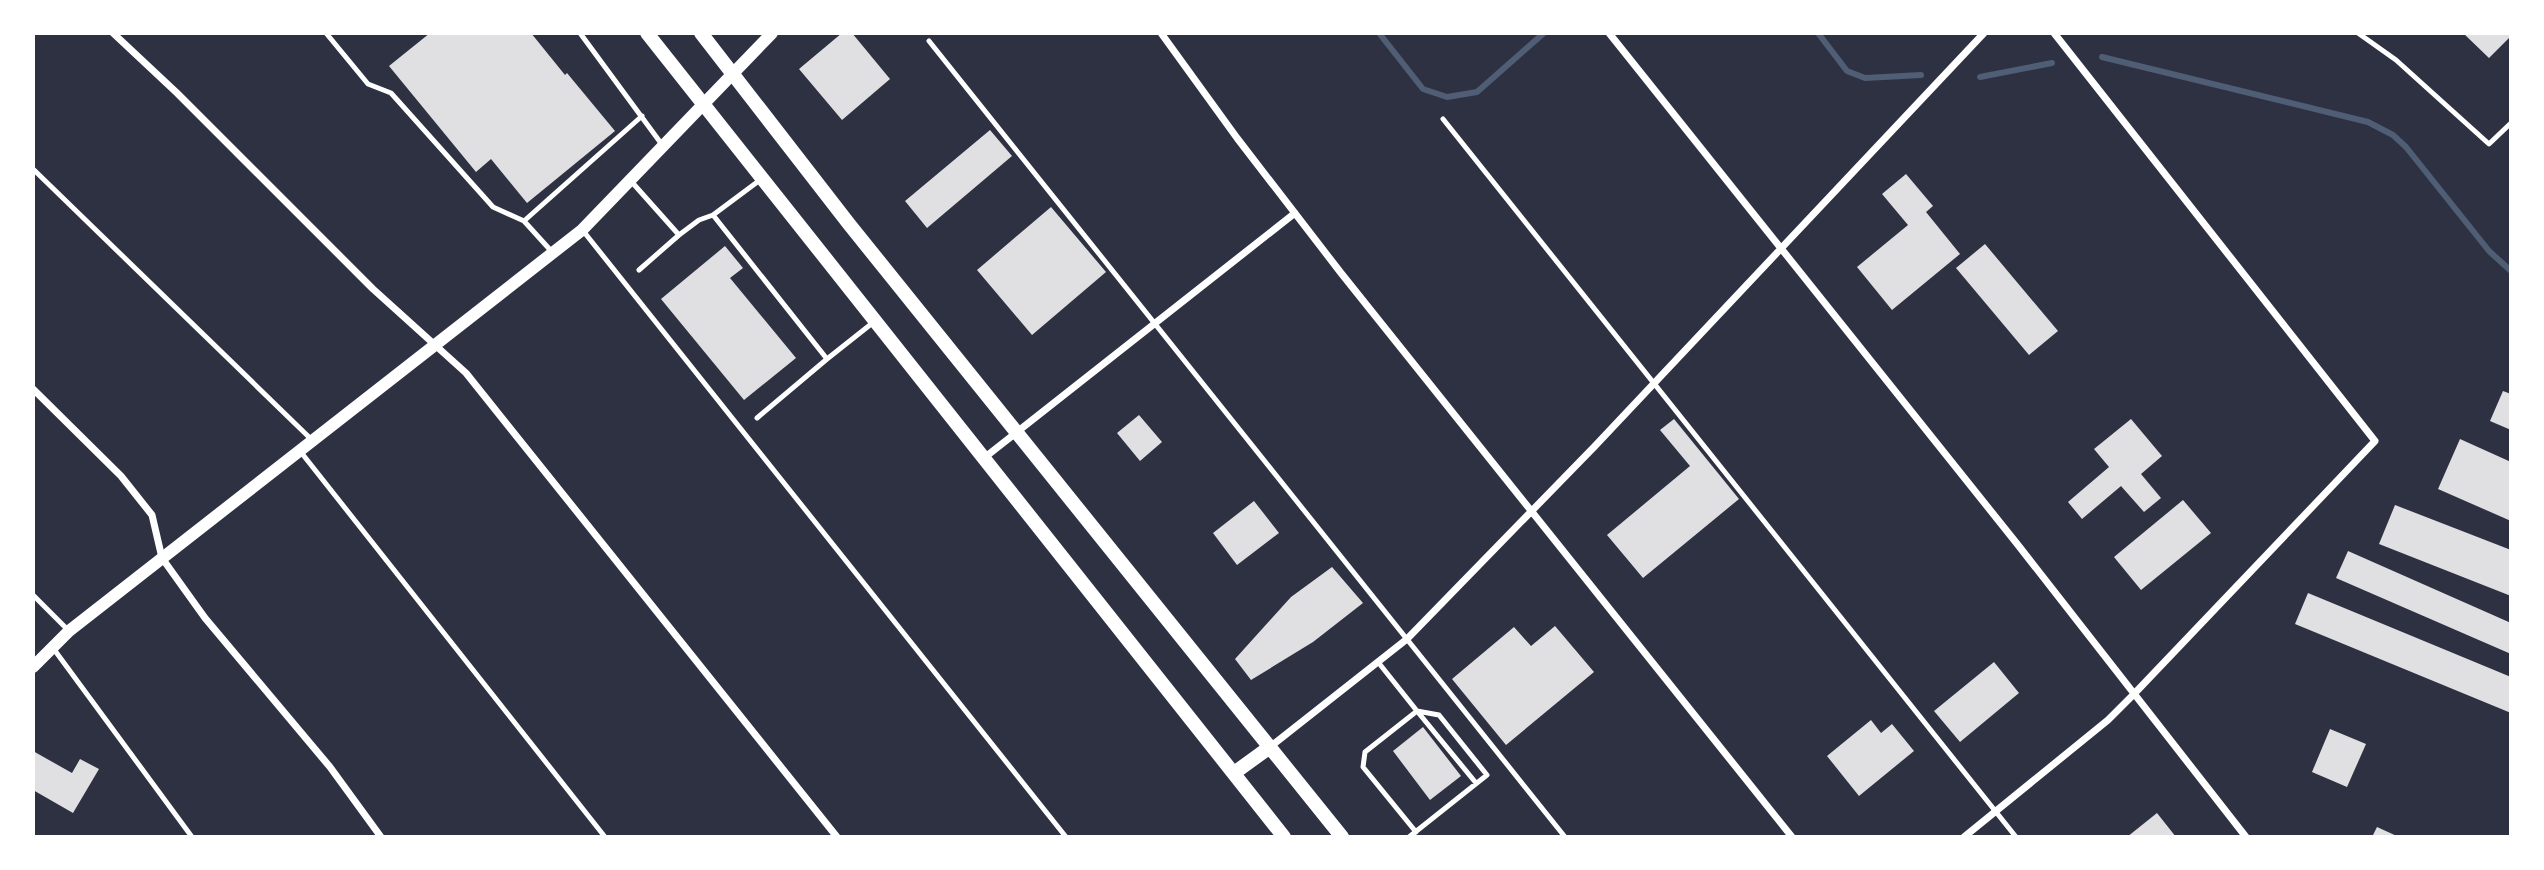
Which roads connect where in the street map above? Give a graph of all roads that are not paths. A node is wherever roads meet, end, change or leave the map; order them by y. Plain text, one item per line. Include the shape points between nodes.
1 (113, 33) edge
2 (326, 33) edge
3 (580, 33) edge
4 (647, 33) edge
5 (701, 33) edge
6 (772, 33) edge
7 (1161, 33) edge
8 (1609, 33) edge
9 (1984, 33) edge
10 (2054, 33) edge
11 (2358, 33) edge
12 (929, 41) dead end
13 (732, 75) junction
14 (704, 104) junction
15 (642, 117) junction
16 (1443, 119) dead end
17 (2511, 123) edge
18 (663, 146) junction
19 (33, 169) edge
20 (761, 179) junction
21 (630, 180) junction
22 (1296, 214) junction
23 (713, 215) junction
24 (524, 221) junction
25 (582, 230) junction
26 (679, 235) junction
27 (1783, 249) junction
28 (553, 253) junction
29 (639, 270) dead end
30 (876, 321) junction
31 (1154, 324) junction
32 (435, 346) junction
33 (827, 359) junction
34 (1655, 383) junction
35 (33, 389) edge
36 (757, 418) dead end
37 (1017, 432) junction
38 (313, 441) junction
39 (300, 451) junction
40 (984, 457) junction
41 (1532, 511) junction
42 (162, 558) junction
43 (33, 595) edge
44 (69, 631) junction
45 (1407, 639) junction
46 (52, 646) junction
47 (1378, 662) junction
48 (33, 667) edge
49 (2134, 694) junction
50 (1417, 711) junction
51 (1270, 747) junction
52 (1234, 773) junction
53 (1476, 783) junction
54 (1996, 811) junction
55 (1416, 832) junction
56 (192, 837) edge
57 (381, 837) edge
58 (605, 837) edge
59 (837, 837) edge
60 (1066, 837) edge
61 (1284, 837) edge
62 (1342, 837) edge
63 (1409, 837) edge
64 (1565, 837) edge
65 (1792, 837) edge
66 (1964, 837) edge
67 (2016, 837) edge
68 (2246, 837) edge

1 - 32 street
2 - 24 lane via 368,84 391,93 493,207
3 - 15 lane
4 - 14 main road
5 - 13 main road
6 - 13 street
7 - 22 street
8 - 27 street
9 - 27 street
10 - 49 street via 2375,441
11 - 17 lane via 2396,60 2489,144
12 - 31 lane
13 - 14 street
13 - 37 main road
14 - 18 street
14 - 20 main road
15 - 18 lane
15 - 24 lane
16 - 34 lane
18 - 21 street
19 - 38 lane
20 - 23 lane
20 - 30 main road
21 - 25 street
21 - 26 lane
22 - 31 street
22 - 41 street
23 - 26 lane
23 - 33 lane
24 - 28 lane
25 - 28 street
25 - 60 lane
26 - 29 lane
27 - 34 street
27 - 49 street
28 - 32 street
30 - 33 lane
30 - 40 main road
31 - 37 street
31 - 45 lane
32 - 38 street
32 - 59 street via 466,373
33 - 36 lane
34 - 41 street
34 - 54 lane
35 - 42 street via 121,477 152,515
37 - 40 street
37 - 51 main road
38 - 39 street
39 - 42 street
39 - 58 lane
40 - 52 main road
41 - 45 street
41 - 65 street
42 - 44 street
42 - 57 street
43 - 44 lane
44 - 46 street
45 - 47 street
45 - 64 lane
46 - 48 street
46 - 56 lane
47 - 50 lane
47 - 51 street
49 - 54 street
49 - 68 street
50 - 53 lane
50 - 53 lane via 1440,715 1487,775
50 - 55 lane via 1365,752 1363,766
51 - 52 main road
51 - 62 main road
52 - 61 main road
53 - 55 lane
54 - 66 street
54 - 67 lane
55 - 63 lane

